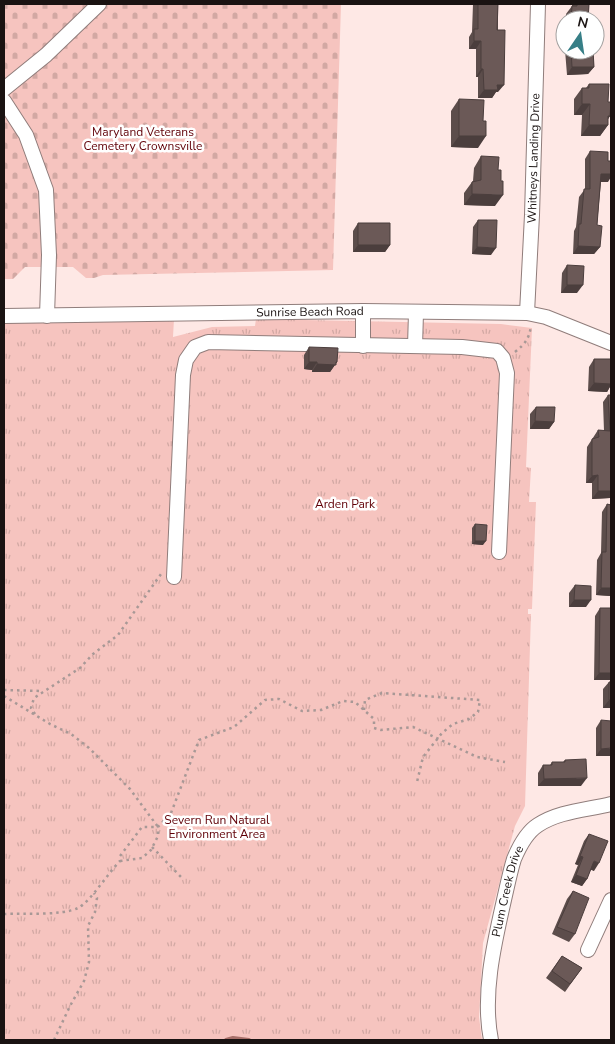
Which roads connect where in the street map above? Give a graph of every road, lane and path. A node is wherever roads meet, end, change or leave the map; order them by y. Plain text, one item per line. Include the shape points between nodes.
1 (99, 4) edge
2 (538, 4) edge
3 (4, 90) edge
4 (4, 101) edge
5 (363, 311) junction
6 (416, 313) junction
7 (527, 313) junction
8 (4, 316) edge
9 (47, 316) junction
10 (611, 343) edge
11 (363, 346) junction
12 (415, 346) junction
13 (503, 358) junction
14 (500, 552) dead end
15 (175, 554) junction
16 (174, 577) dead end
17 (4, 690) edge
18 (43, 691) junction
19 (4, 696) edge
20 (364, 710) junction
21 (35, 714) junction
22 (438, 739) junction
23 (505, 762) dead end
24 (417, 782) dead end
25 (611, 804) edge
26 (158, 827) junction
27 (152, 848) junction
28 (120, 861) junction
29 (183, 879) dead end
30 (94, 893) junction
31 (611, 900) edge
32 (4, 914) edge
33 (588, 950) dead end
34 (54, 1040) edge
35 (491, 1040) edge

1 - 3 street
2 - 7 street, Whitneys Landing Drive
4 - 9 street via 26,135 46,190
5 - 6 street, Sunrise Beach Road
5 - 9 street, Sunrise Beach Road
5 - 11 street
6 - 7 street, Sunrise Beach Road
6 - 12 street
7 - 10 street, Sunrise Beach Road via 546,317
7 - 13 path via 532,322 529,338
8 - 9 street, Sunrise Beach Road
11 - 12 street
11 - 15 street via 208,342 195,347 186,360 183,375
12 - 13 street via 486,349 497,351
13 - 14 street via 507,373
15 - 16 street
15 - 18 path via 118,635 75,673
17 - 18 path
18 - 21 path via 34,698 31,708
19 - 21 path
20 - 22 path via 374,719 374,728 413,727
20 - 22 path via 365,700 382,693 480,700 478,712 453,724
20 - 26 path via 355,702 343,701 321,710 302,711 279,699 265,700 234,727 199,740 171,813
21 - 26 path via 89,748 130,789
22 - 23 path via 477,757
22 - 24 path via 423,757
25 - 35 street, Plum Creek Drive via 548,820 537,826 523,842 515,858 494,951 489,992
26 - 27 path
26 - 28 path via 142,827 120,856
27 - 28 path via 142,858
27 - 29 path
28 - 30 path
30 - 32 path via 79,908 62,912
30 - 34 path via 97,898 88,926 88,962 84,981
31 - 33 street

